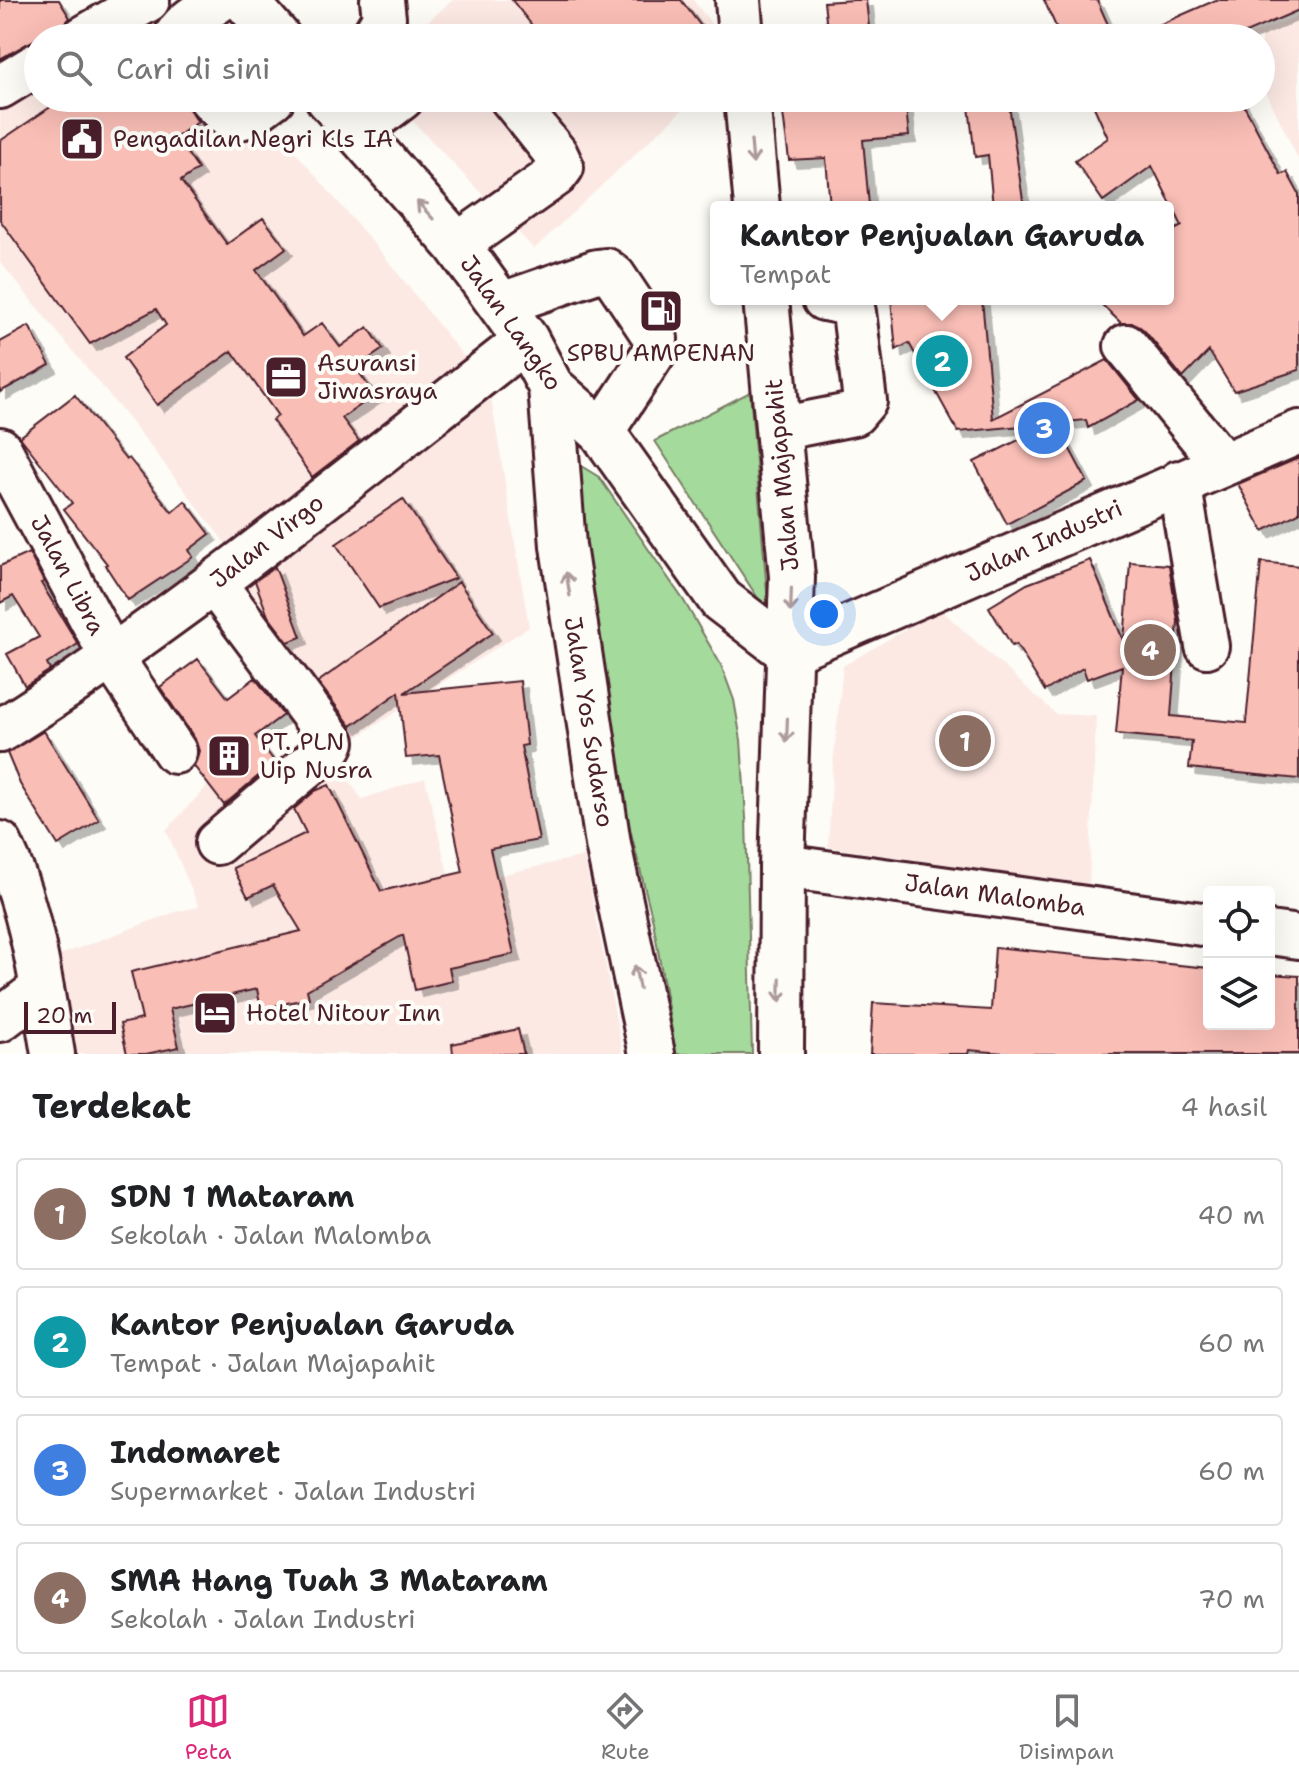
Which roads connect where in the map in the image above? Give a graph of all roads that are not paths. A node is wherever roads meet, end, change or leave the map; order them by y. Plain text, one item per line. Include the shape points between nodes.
1 (148, 0) edge
2 (220, 0) edge
3 (245, 0) edge
4 (382, 0) edge
5 (738, 0) edge
6 (107, 24) edge
7 (186, 24) edge
8 (266, 24) edge
9 (380, 24) edge
10 (740, 24) edge
11 (24, 72) edge
12 (0, 87) edge
13 (223, 112) edge
14 (253, 112) edge
15 (340, 112) edge
16 (383, 112) edge
17 (522, 112) edge
18 (748, 112) edge
19 (357, 132) junction
20 (756, 201) edge
21 (457, 245) junction
22 (502, 304) junction
23 (767, 305) edge
24 (850, 305) edge
25 (526, 340) junction
26 (1126, 346) dead end
27 (551, 387) junction
28 (778, 429) junction
29 (602, 432) junction
30 (1299, 432) edge
31 (0, 449) edge
32 (1223, 464) junction
33 (1179, 482) junction
34 (214, 583) junction
35 (1207, 646) dead end
36 (789, 652) junction
37 (112, 658) junction
38 (0, 731) edge
39 (175, 752) dead end
40 (0, 843) edge
41 (217, 843) dead end
42 (782, 866) junction
43 (1203, 924) edge
44 (1275, 934) edge
45 (1299, 937) edge
46 (42, 988) junction
47 (0, 1020) edge
48 (53, 1054) edge
49 (652, 1054) edge
50 (781, 1054) edge

1 - 6 street
2 - 7 street
3 - 8 main road
4 - 9 street
5 - 10 main road
11 - 12 street
13 - 14 street via 243,119
15 - 19 main road, Jalan Langko
16 - 19 street
17 - 21 street via 562,167
18 -> 20 main road
21 -> 19 main road, Jalan Langko
21 - 22 main road, Jalan Langko
22 - 25 main road, Jalan Langko
22 - 29 street via 597,271 614,276 656,339 655,351
23 - 28 main road, Jalan Majapahit
24 - 28 street via 865,401 854,414
25 - 27 main road, Jalan Langko
25 - 34 street, Jalan Virgo
26 - 32 street
27 - 29 main road, Jalan Langko
49 -> 27 main road, Jalan Yos Sudarso via 603,813 563,546
28 -> 36 main road, Jalan Majapahit via 792,577
29 - 36 main road, Jalan Langko via 721,600
30 - 32 street, Jalan Industri
31 - 37 street, Jalan Libra
32 - 33 street, Jalan Industri
33 - 35 street via 1196,538
33 - 36 street, Jalan Industri
34 - 37 street, Jalan Virgo
34 - 41 street via 331,737 331,746
36 -> 42 main road
37 - 38 street, Jalan Virgo
37 - 39 street, Jalan Libra
40 - 46 street via 18,887
42 - 43 street, Jalan Malomba
42 -> 50 main road
44 - 45 street
46 - 47 street
46 - 48 street

